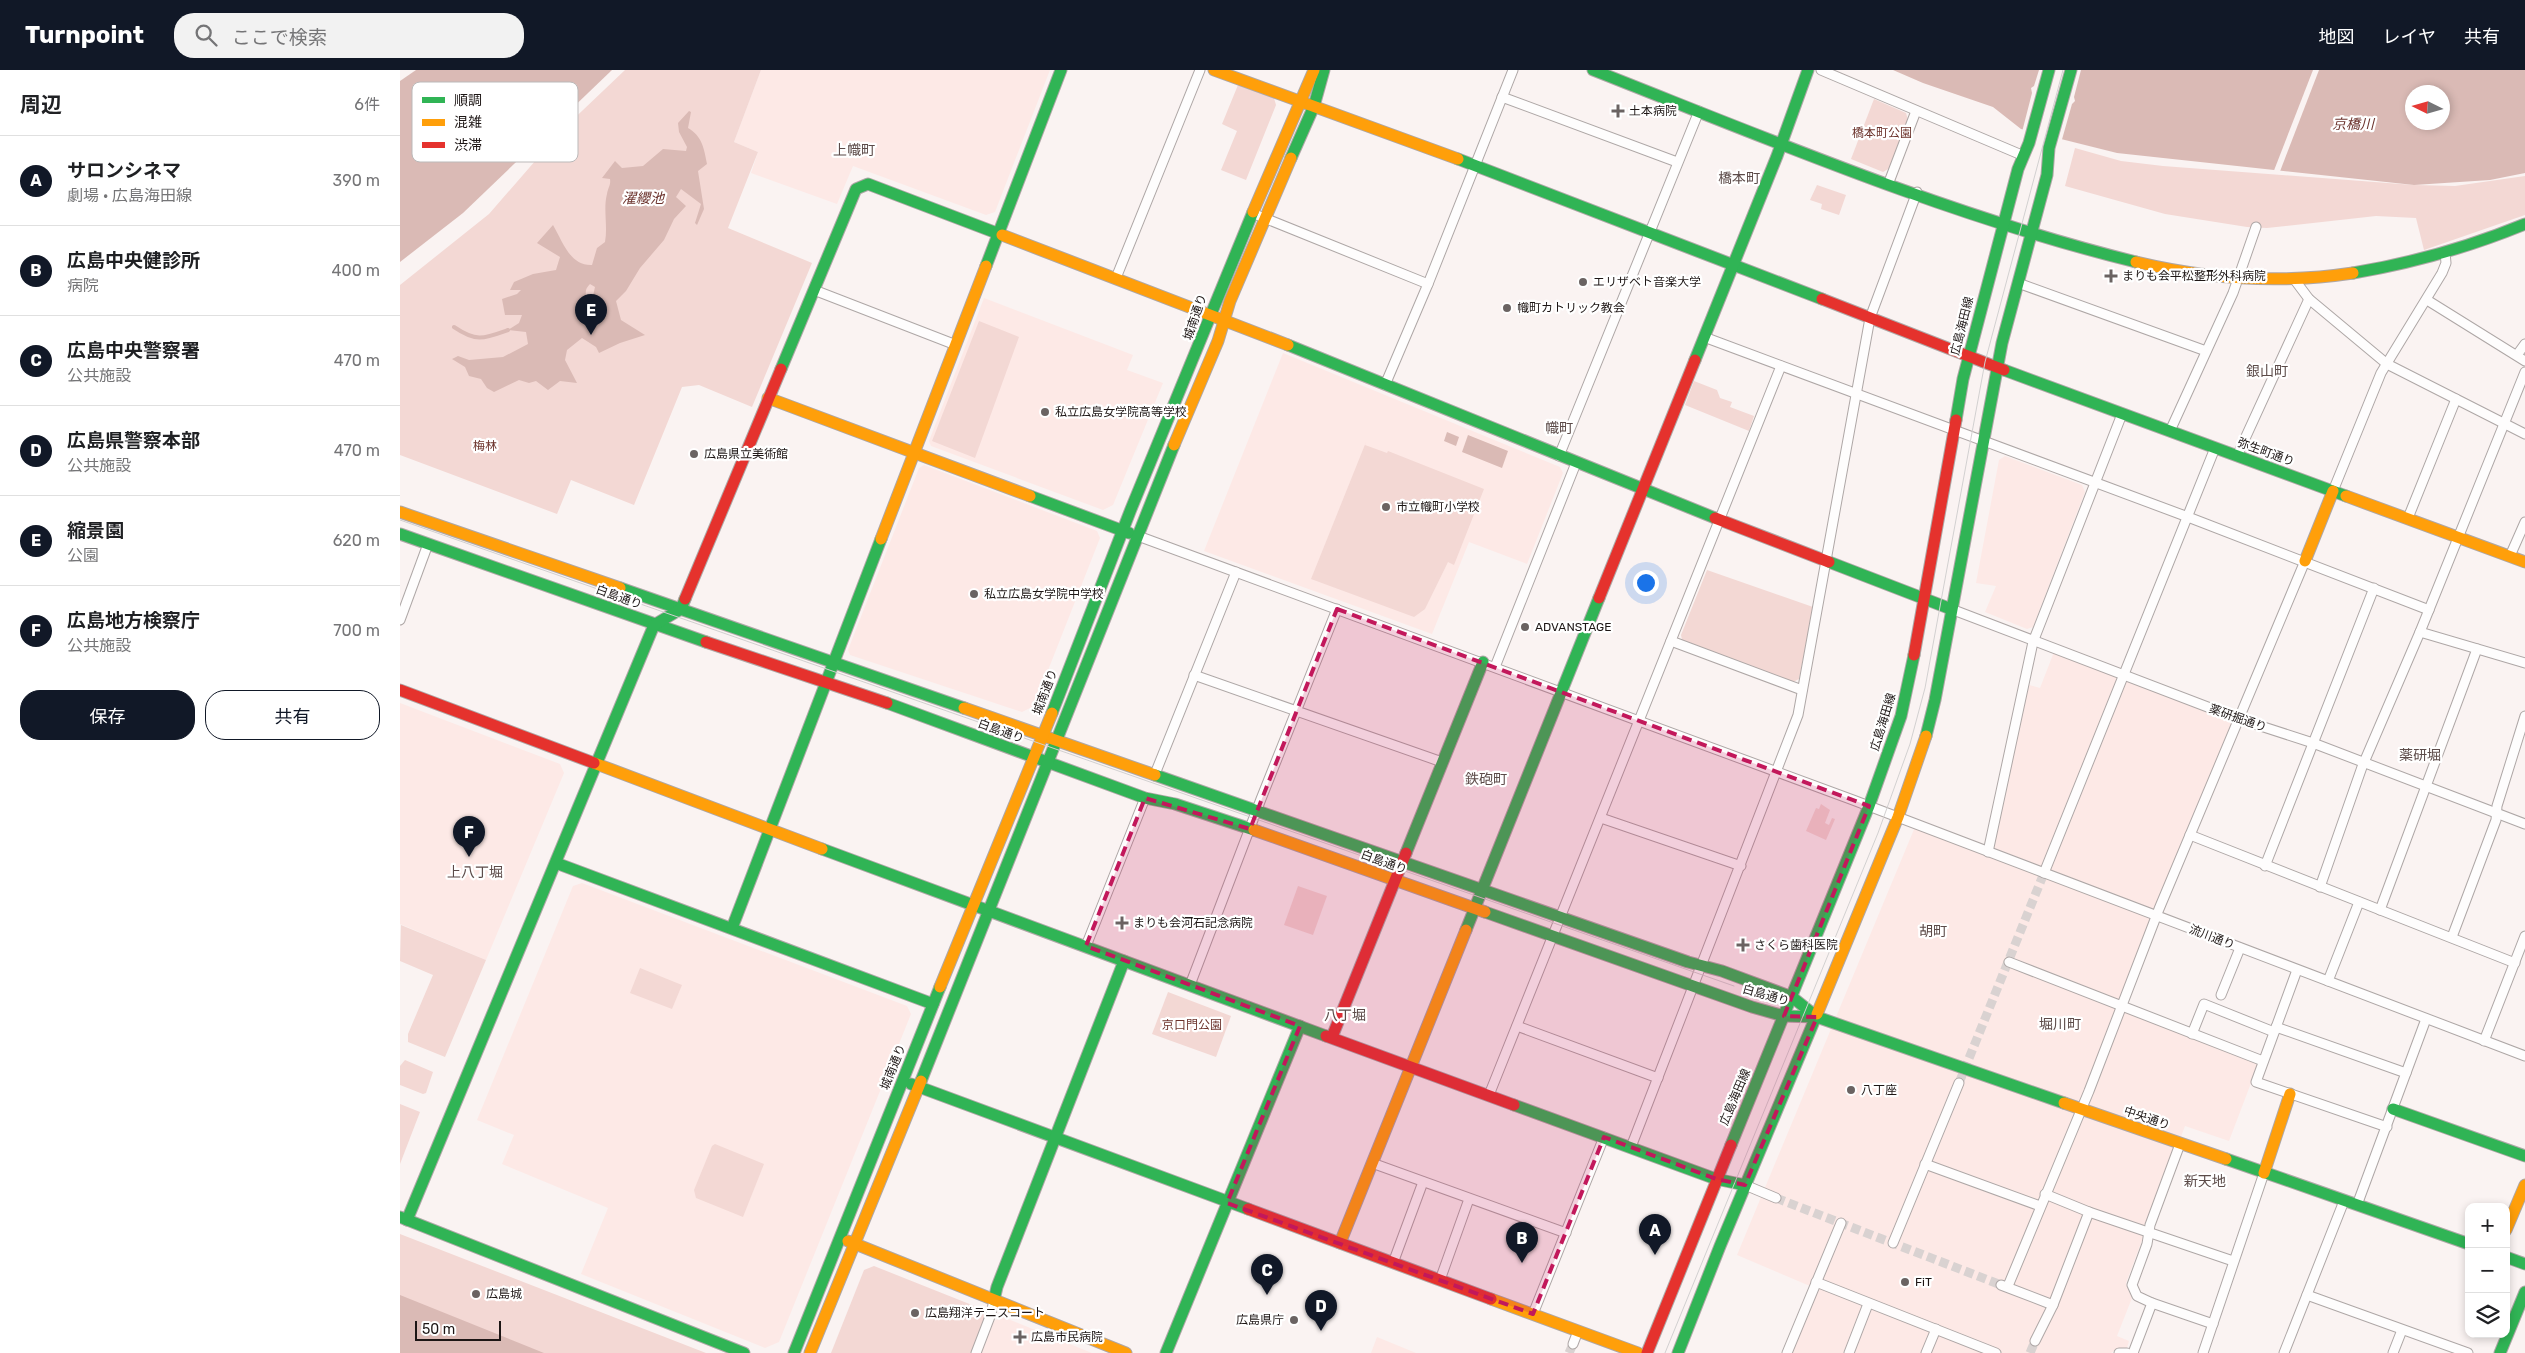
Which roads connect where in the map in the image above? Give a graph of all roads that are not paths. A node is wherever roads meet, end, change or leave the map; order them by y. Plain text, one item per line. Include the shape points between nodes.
1 (1061, 70) edge
2 (1200, 70) edge
3 (1214, 70) edge
4 (1314, 70) edge
5 (1324, 70) edge
6 (1513, 70) edge
7 (1593, 70) edge
8 (1808, 70) edge
9 (1821, 70) edge
10 (2049, 70) edge
11 (2071, 70) edge
12 (1502, 97) junction
13 (1300, 102) junction
14 (1314, 106) junction
15 (1699, 111) junction
16 (1916, 111) junction
17 (1782, 143) junction
18 (2024, 156) junction
19 (1678, 162) junction
20 (1474, 165) junction
21 (1889, 182) junction
22 (1917, 192) junction
23 (1252, 213) junction
24 (1267, 219) junction
25 (2003, 223) junction
26 (2525, 224) edge
27 (2256, 228) dead end
28 (2032, 231) junction
29 (999, 233) junction
30 (1650, 233) junction
31 (2445, 252) junction
32 (1733, 264) junction
33 (1116, 278) junction
34 (2239, 279) junction
35 (2294, 280) junction
36 (2018, 283) junction
37 (1428, 284) junction
38 (814, 290) junction
39 (2309, 299) junction
40 (2427, 300) junction
41 (1211, 315) junction
42 (1870, 318) junction
43 (1224, 320) junction
44 (1704, 337) junction
45 (2525, 344) edge
46 (956, 345) junction
47 (2206, 351) junction
48 (2517, 355) junction
49 (1968, 356) junction
50 (2525, 361) edge
51 (2387, 364) junction
52 (1781, 366) junction
53 (1997, 367) junction
54 (2525, 372) edge
55 (1385, 385) junction
56 (1856, 394) junction
57 (768, 398) junction
58 (2456, 399) junction
59 (2122, 414) junction
60 (2504, 424) junction
61 (1953, 430) junction
62 (2170, 431) junction
63 (2525, 434) edge
64 (1983, 442) junction
65 (2215, 448) junction
66 (916, 453) junction
67 (1559, 456) junction
68 (2237, 456) junction
69 (1576, 463) junction
70 (2096, 483) junction
71 (1643, 490) junction
72 (2333, 491) junction
73 (400, 512) edge
74 (2188, 517) junction
75 (2408, 518) junction
76 (1719, 520) junction
77 (2525, 522) edge
78 (1123, 531) junction
79 (400, 534) edge
80 (1138, 536) junction
81 (2458, 537) junction
82 (428, 544) junction
83 (2510, 556) junction
84 (1826, 561) junction
85 (2305, 561) junction
86 (2525, 562) edge
87 (1236, 572) junction
88 (2374, 588) junction
89 (1923, 598) junction
90 (681, 609) junction
91 (1337, 609) junction
92 (1951, 609) junction
93 (2429, 610) junction
94 (400, 620) edge
95 (654, 624) junction
96 (2420, 632) junction
97 (1671, 641) junction
98 (2032, 642) junction
99 (2478, 649) junction
100 (1483, 662) junction
101 (2525, 663) edge
102 (833, 664) junction
103 (1495, 667) junction
104 (1194, 674) junction
105 (2122, 675) junction
106 (826, 683) junction
107 (400, 690) edge
108 (1802, 690) junction
109 (1560, 691) junction
110 (1296, 712) junction
111 (2525, 716) edge
112 (2239, 719) junction
113 (1640, 720) junction
114 (1044, 734) junction
115 (1057, 739) junction
116 (2313, 743) junction
117 (1035, 758) junction
118 (1442, 762) junction
119 (2365, 762) junction
120 (1048, 763) junction
121 (597, 764) junction
122 (1778, 772) junction
123 (1155, 774) junction
124 (2426, 785) junction
125 (1145, 798) junction
126 (1869, 806) junction
127 (1256, 811) junction
128 (2496, 812) junction
129 (1898, 817) junction
130 (1601, 818) junction
131 (2525, 824) edge
132 (771, 828) junction
133 (1250, 829) junction
134 (2190, 835) junction
135 (1988, 852) junction
136 (1402, 862) junction
137 (556, 863) junction
138 (1741, 866) junction
139 (2265, 866) junction
140 (2044, 873) junction
141 (1395, 881) junction
142 (2320, 887) junction
143 (1482, 889) junction
144 (2359, 902) junction
145 (973, 906) junction
146 (1474, 908) junction
147 (2380, 910) junction
148 (988, 912) junction
149 (2156, 916) junction
150 (1561, 917) junction
151 (732, 928) junction
152 (1554, 936) junction
153 (2525, 936) edge
154 (2452, 937) junction
155 (1086, 946) junction
156 (2240, 948) junction
157 (1124, 961) junction
158 (2009, 962) dead end
159 (2515, 963) junction
160 (1702, 965) junction
161 (2297, 970) junction
162 (2328, 981) junction
163 (1694, 984) junction
164 (1190, 985) junction
165 (2221, 995) dead end
166 (1792, 997) junction
167 (933, 1004) junction
168 (2122, 1005) junction
169 (1784, 1016) junction
170 (1816, 1018) junction
171 (2426, 1019) junction
172 (1300, 1026) junction
173 (1517, 1026) junction
174 (2275, 1029) junction
175 (2192, 1034) junction
176 (1332, 1037) junction
177 (2484, 1041) junction
178 (2525, 1056) edge
179 (2263, 1062) junction
180 (1410, 1066) junction
181 (2406, 1073) junction
182 (1658, 1078) junction
183 (902, 1081) junction
184 (1959, 1083) tunnel mouth
185 (919, 1087) junction
186 (2290, 1094) junction
187 (1489, 1095) junction
188 (2081, 1109) junction
189 (2393, 1109) junction
190 (2387, 1127) junction
191 (1604, 1137) junction
192 (1055, 1138) junction
193 (2180, 1144) junction
194 (1631, 1147) junction
195 (2525, 1156) edge
196 (1372, 1163) junction
197 (1925, 1164) junction
198 (2264, 1173) junction
199 (1716, 1179) junction
200 (1423, 1182) junction
201 (1745, 1185) junction
202 (2525, 1185) edge
203 (2045, 1194) junction
204 (1776, 1198) tunnel mouth
205 (1470, 1199) junction
206 (2344, 1201) junction
207 (1227, 1202) junction
208 (2356, 1205) junction
209 (2040, 1206) junction
210 (2090, 1212) junction
211 (404, 1218) edge
212 (2510, 1221) edge
213 (1841, 1223) dead end
214 (2149, 1232) junction
215 (1566, 1233) junction
216 (838, 1238) junction
217 (1340, 1243) junction
218 (1893, 1243) dead end
219 (2465, 1243) edge
220 (854, 1244) junction
221 (2510, 1258) edge
222 (2233, 1261) junction
223 (1394, 1263) junction
224 (2525, 1264) edge
225 (1440, 1280) junction
226 (1816, 1282) junction
227 (2525, 1292) edge
228 (2306, 1295) junction
229 (994, 1300) junction
230 (2152, 1303) junction
231 (1868, 1304) junction
232 (2053, 1305) junction
233 (1533, 1314) junction
234 (2213, 1324) junction
235 (1936, 1330) junction
236 (2402, 1330) junction
237 (1578, 1331) junction
238 (2035, 1341) tunnel mouth
239 (1573, 1344) tunnel mouth
240 (744, 1353) edge
241 (794, 1353) edge
242 (810, 1353) edge
243 (976, 1353) edge
244 (1126, 1353) edge
245 (1166, 1353) edge
246 (1638, 1353) edge
247 (1647, 1353) edge
248 (1678, 1353) edge
249 (1787, 1353) edge
250 (1849, 1353) edge
251 (1926, 1353) edge
252 (1996, 1353) edge
253 (2119, 1353) edge
254 (2127, 1353) edge
255 (2133, 1353) edge
256 (2203, 1353) edge
257 (2284, 1353) edge
258 (2393, 1353) edge
259 (2468, 1353) edge
260 (2500, 1353) edge

1 - 29 street
2 - 33 street
3 - 13 street, 弥生町通り
4 - 13 street, 城南通り
5 - 14 street
6 - 12 street
7 - 15 street
8 - 17 street
9 - 16 street
10 - 18 street, 広島海田線
11 - 28 street via 2051,141 2047,175
12 - 19 street
12 - 20 street
13 - 14 street, 弥生町通り
13 - 23 street, 城南通り
14 - 20 street, 弥生町通り
14 - 24 street
15 - 17 street
15 - 19 street
16 - 18 street
16 - 21 street
17 - 21 street
17 - 32 street
18 - 25 street, 広島海田線
19 - 30 street
20 - 30 street, 弥生町通り
20 - 37 street
21 - 22 street
22 - 25 street
22 - 42 street
23 - 24 street
23 - 41 street, 城南通り
24 - 37 street
24 - 43 street
25 - 28 street
25 - 49 street, 広島海田線
26 - 31 street
27 - 34 street
28 - 34 street via 2164,268
28 - 36 street
29 - 33 street
29 - 38 street via 868,184 856,189
29 - 46 street
30 - 32 street, 弥生町通り
30 - 67 street
31 - 35 street via 2370,270
31 - 40 street via 2446,263
32 - 42 street, 弥生町通り
32 - 44 street
33 - 41 street
34 - 35 street
34 - 47 street
35 - 39 street
36 - 47 street
36 - 53 street
37 - 55 street
38 - 46 street
38 - 57 street
39 - 51 street
39 - 68 street
40 - 48 street
40 - 51 street
41 - 43 street
41 - 78 street, 城南通り
42 - 49 street, 弥生町通り
42 - 56 street
43 - 55 street
43 - 80 street
44 - 52 street
44 - 71 street
45 - 48 street
46 - 66 street
47 - 62 street
48 - 50 street
49 - 53 street, 弥生町通り
49 - 61 street, 広島海田線
51 - 58 street
51 - 72 street
52 - 56 street
52 - 76 street
53 - 59 street, 弥生町通り
53 - 64 street
54 - 60 street
55 - 67 street
56 - 61 street
56 - 84 street
57 - 66 street
57 - 90 street
58 - 60 street
58 - 75 street
59 - 62 street, 弥生町通り
59 - 70 street
60 - 63 street
60 - 81 street
61 - 64 street
61 - 89 street, 広島海田線
62 - 65 street, 弥生町通り
64 - 70 street
64 - 92 street
65 - 68 street, 弥生町通り
65 - 74 street
66 - 78 street
66 - 102 street
67 - 69 street
68 - 72 street, 弥生町通り
69 - 71 street
69 - 103 street
70 - 74 street
70 - 98 street
71 - 76 street
71 - 109 street
72 - 75 street, 弥生町通り
72 - 85 street
73 - 90 street, 白島通り
74 - 85 street
74 - 105 street
75 - 81 street, 弥生町通り
76 - 84 street
76 - 97 street
77 - 83 street
78 - 80 street
78 - 114 street, 城南通り
79 - 82 street, 白島通り
80 - 87 street, 流川通り
80 - 115 street
81 - 83 street, 弥生町通り
81 - 93 street
82 - 94 street
82 - 95 street, 白島通り
83 - 86 street, 弥生町通り
84 - 89 street
84 - 108 street
85 - 88 street
85 - 112 street
87 - 91 street, 流川通り
87 - 104 street
88 - 93 street
88 - 116 street
89 - 92 street
89 - 126 street, 広島海田線 via 1901,716
90 - 95 street
90 - 102 street, 白島通り
91 - 100 street, 流川通り
91 - 110 street
92 - 98 street, 薬研掘通り
92 - 129 street via 1928,728
93 - 96 street
95 - 106 street, 白島通り
95 - 121 street
96 - 99 street
96 - 119 street
97 - 108 street
97 - 113 street
98 - 105 street, 薬研掘通り
98 - 135 street
99 - 101 street
99 - 124 street
100 - 103 street, 流川通り
100 - 118 street
102 - 106 street
102 - 114 street, 白島通り
103 - 109 street, 流川通り
104 - 110 street
104 - 123 street
105 - 112 street, 薬研掘通り
105 - 140 street
106 - 117 street, 白島通り
106 - 132 street
107 - 121 street
108 - 122 street via 1798,715
109 - 113 street, 流川通り
109 - 143 street
110 - 118 street
110 - 127 street
111 - 128 street
112 - 116 street, 薬研掘通り
112 - 134 street
113 - 122 street, 流川通り
113 - 130 street
114 - 115 street, 白島通り
114 - 117 street, 城南通り
115 - 120 street
115 - 123 street, 白島通り
116 - 119 street, 薬研掘通り
116 - 139 street
117 - 120 street, 白島通り
117 - 145 street, 城南通り
118 - 136 street
119 - 124 street, 薬研掘通り
119 - 142 street
120 - 125 street, 白島通り
120 - 148 street
121 - 132 street
121 - 137 street
122 - 126 street, 流川通り
122 - 138 street
123 - 127 street, 白島通り
124 - 128 street, 薬研掘通り
124 - 147 street
125 - 133 street, 白島通り via 1175,804
125 - 155 street
126 - 129 street, 流川通り
126 - 166 street, 広島海田線
127 - 133 street
127 - 136 street, 白島通り
128 - 131 street, 薬研掘通り
128 - 154 street via 2496,820
129 - 135 street, 流川通り
129 - 170 street
130 - 138 street
130 - 150 street
132 - 145 street
132 - 151 street
133 - 141 street, 白島通り
133 - 164 street
134 - 139 street
134 - 149 street
135 - 140 street, 流川通り
136 - 141 street
136 - 143 street, 白島通り
137 - 151 street
137 - 211 street
138 - 160 street
139 - 142 street
140 - 149 street, 流川通り
141 - 146 street, 白島通り
141 - 176 street
142 - 144 street
143 - 146 street
143 - 150 street, 白島通り
144 - 147 street
144 - 162 street
145 - 148 street
145 - 167 street, 城南通り
146 - 152 street, 白島通り
146 - 180 street
147 - 154 street
148 - 155 street
148 - 185 street
149 - 156 street, 流川通り
149 - 168 street
150 - 152 street
150 - 160 street, 白島通り
151 - 167 street
152 - 163 street, 白島通り
152 - 173 street
153 - 159 street
154 - 159 street
155 - 157 street
156 - 161 street, 流川通り
156 - 165 street
157 - 164 street
157 - 192 street
158 - 168 street
159 - 177 street
160 - 163 street
160 - 166 street, 白島通り
161 - 162 street, 流川通り
161 - 174 street
162 - 171 street, 流川通り
163 - 169 street, 白島通り
163 - 182 street
164 - 172 street
166 - 169 street, 広島海田線
166 - 170 street, 白島通り
167 - 183 street, 城南通り
168 - 175 street
168 - 188 street
169 - 170 street, 白島通り
169 - 199 street, 広島海田線
170 - 188 street, 中央通り
170 - 201 street
171 - 177 street, 流川通り
171 - 181 street
172 - 176 street
172 - 207 street
173 - 182 street
173 - 187 street
174 - 175 street via 2204,1004
174 - 179 street
174 - 181 street
175 - 179 street
176 - 180 street
177 - 178 street, 流川通り
179 - 186 street via 2256,1082
180 - 187 street
180 - 196 street
181 - 189 street
182 - 194 street
183 - 185 street
183 - 216 street, 城南通り
184 - 197 street
185 - 192 street
185 - 220 street
186 - 190 street
186 - 198 street
187 - 191 street
188 - 193 street, 中央通り
188 - 203 street
189 - 190 street
189 - 195 street
190 - 208 street
191 - 194 street
191 - 215 street
192 - 207 street
192 - 229 street
193 - 198 street, 中央通り
193 - 214 street
194 - 199 street
196 - 200 street
196 - 217 street
197 - 209 street
197 - 218 street
198 - 206 street, 中央通り
198 - 222 street
199 - 201 street
199 - 247 street, 広島海田線
200 - 205 street
200 - 223 street
201 - 204 street
201 - 248 street
202 - 212 street
203 - 209 street
203 - 210 street
205 - 215 street
205 - 225 street
206 - 208 street, 中央通り
206 - 228 street
207 - 217 street
207 - 245 street
208 - 219 street, 中央通り
209 - 232 street via 2005,1286
210 - 214 street
210 - 232 street
211 - 240 street
213 - 226 street
214 - 222 street
214 - 230 street via 2132,1285 2137,1296
215 - 233 street
216 - 220 street
216 - 241 street, 城南通り
217 - 223 street
220 - 229 street
220 - 242 street
221 - 224 street
222 - 234 street
223 - 225 street
225 - 233 street
226 - 231 street
226 - 249 street
227 - 260 street
228 - 236 street
228 - 257 street
229 - 243 street
229 - 244 street
230 - 234 street
230 - 255 street
231 - 235 street
231 - 250 street
232 - 238 street
233 - 237 street
234 - 256 street
235 - 251 street
235 - 252 street
236 - 258 street
236 - 259 street
237 - 239 street
237 - 246 street
253 - 254 street

